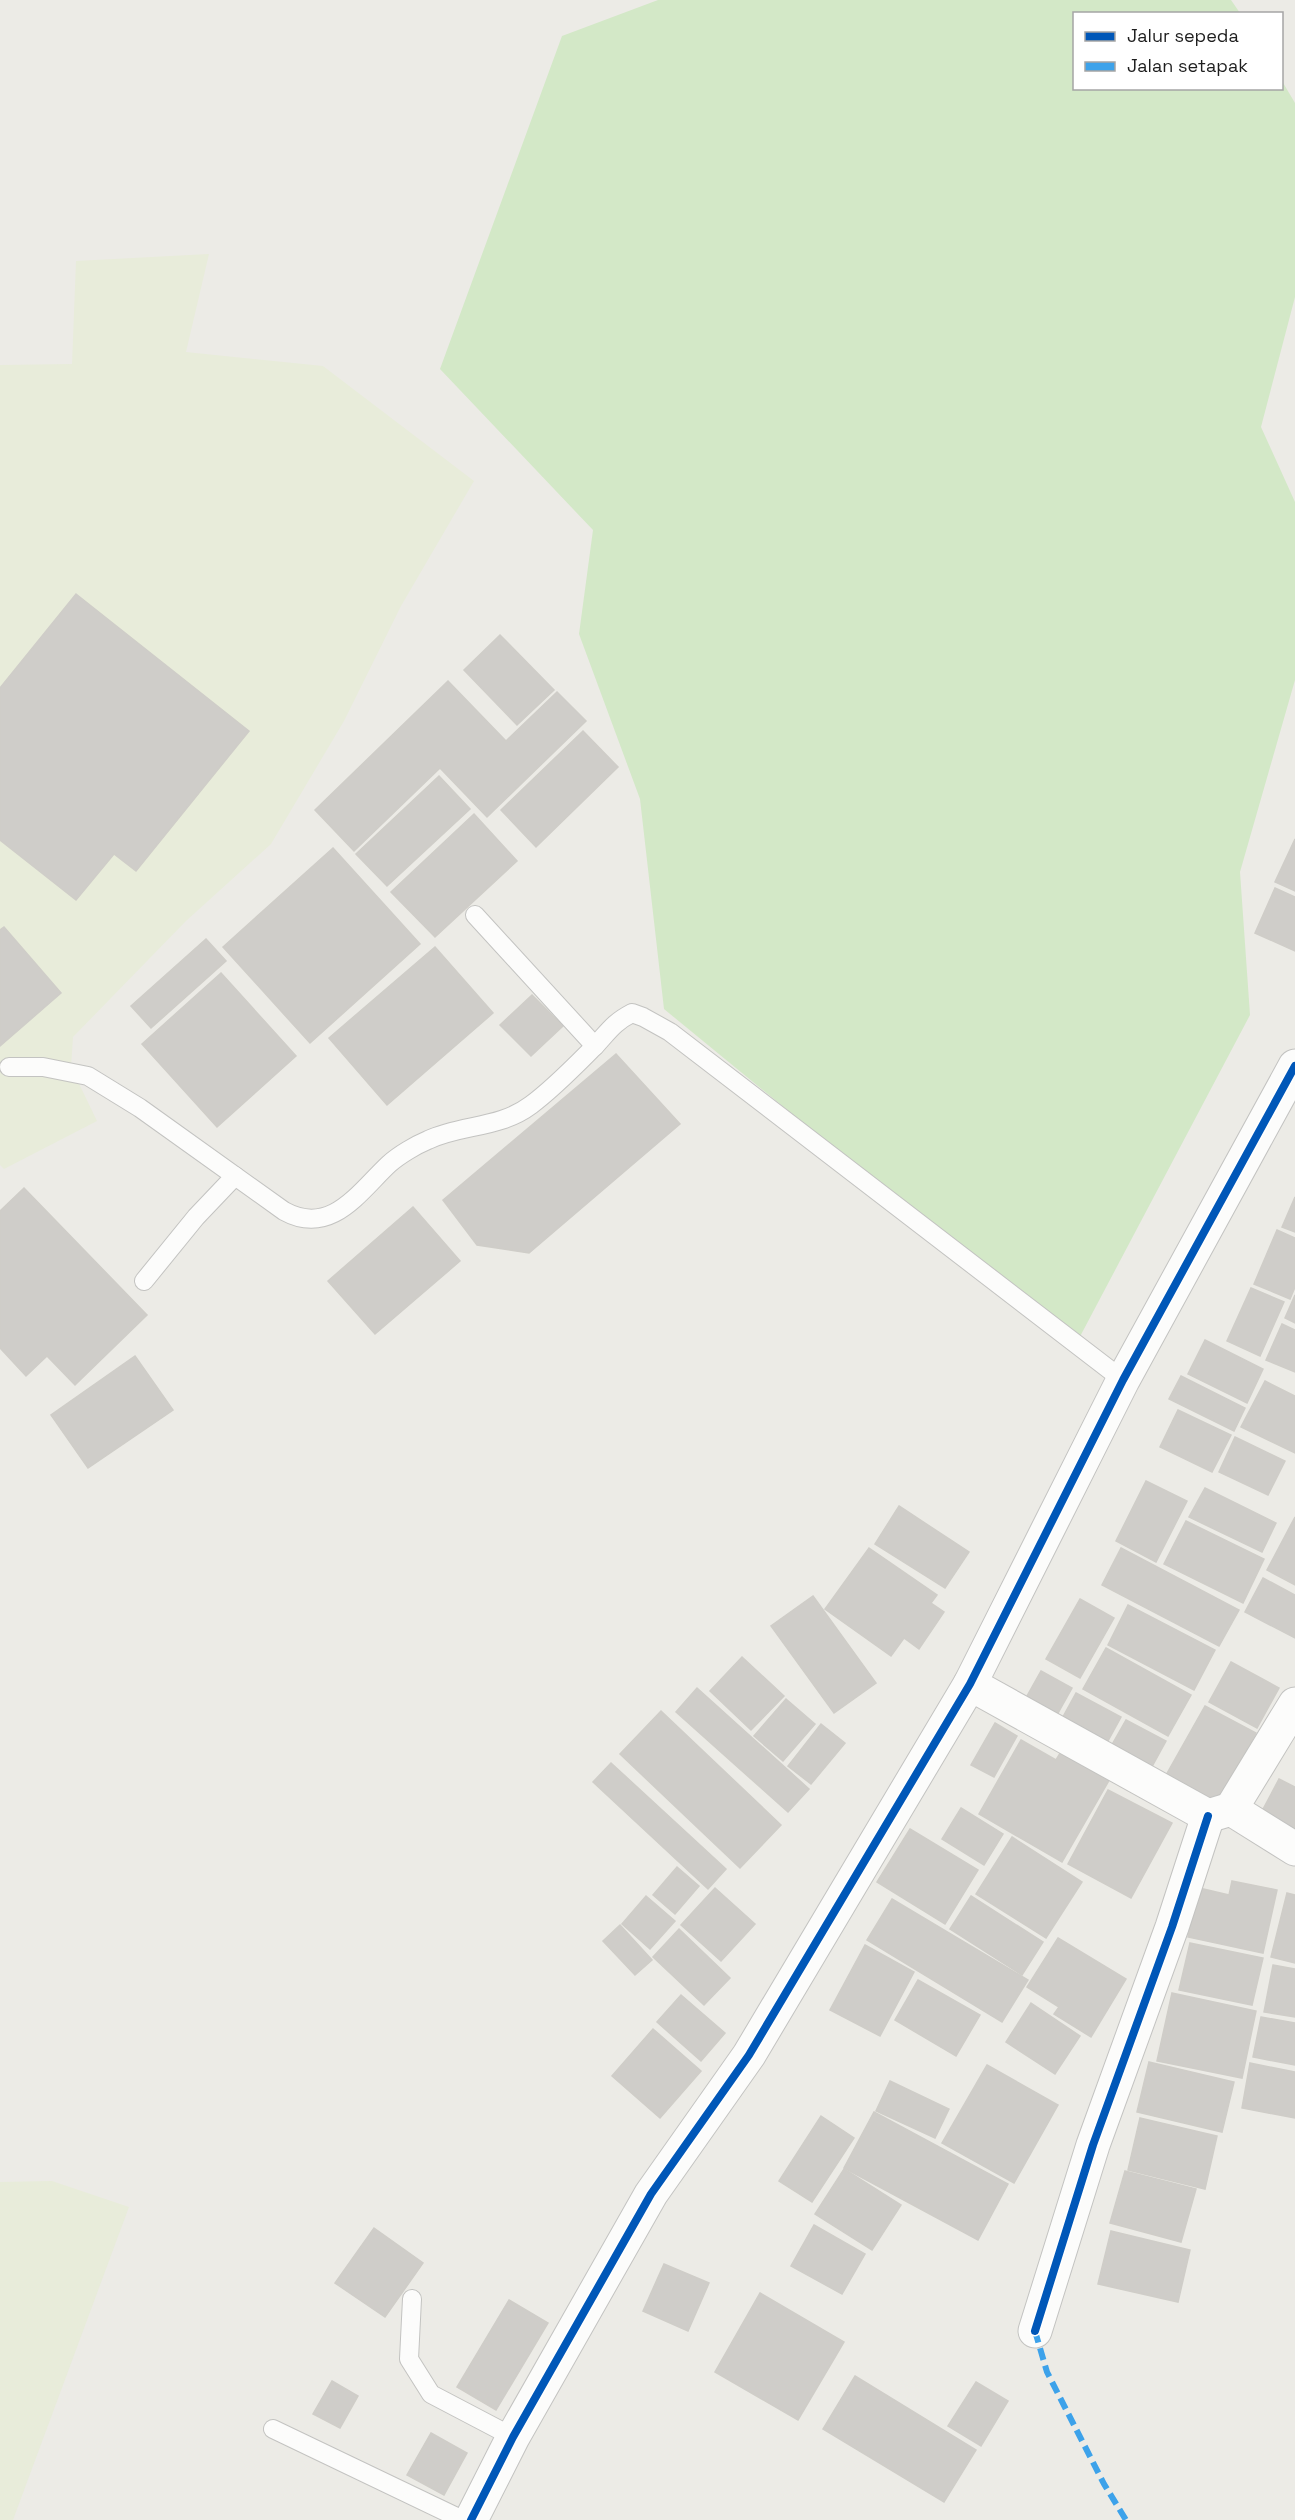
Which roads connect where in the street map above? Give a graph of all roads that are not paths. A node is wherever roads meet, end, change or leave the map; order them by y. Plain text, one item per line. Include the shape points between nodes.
1 (475, 915) dead end
2 (595, 1046) junction
3 (9, 1067) dead end
4 (1292, 1079) edge
5 (235, 1176) junction
6 (144, 1281) dead end
7 (1123, 1380) junction
8 (970, 1684) junction
9 (1295, 1704) edge
10 (1219, 1813) junction
11 (1295, 1849) edge
12 (412, 2299) dead end
13 (1035, 2331) dead end
14 (273, 2429) dead end
15 (513, 2437) junction
16 (463, 2520) edge
17 (471, 2520) edge

1 - 2 lane
2 - 5 lane via 529,1107 495,1123 429,1139 391,1162 340,1210 317,1220 299,1219
2 - 7 lane via 616,1022 632,1013 670,1032
3 - 5 lane via 43,1067 88,1076
4 - 7 street
5 - 6 lane
7 - 8 street
8 - 10 street
8 - 15 street via 749,2055 651,2194
9 - 10 street
10 - 11 street
10 - 13 street via 1172,1927 1093,2145
12 - 15 lane via 409,2359 431,2394
14 - 16 lane
15 - 17 street

